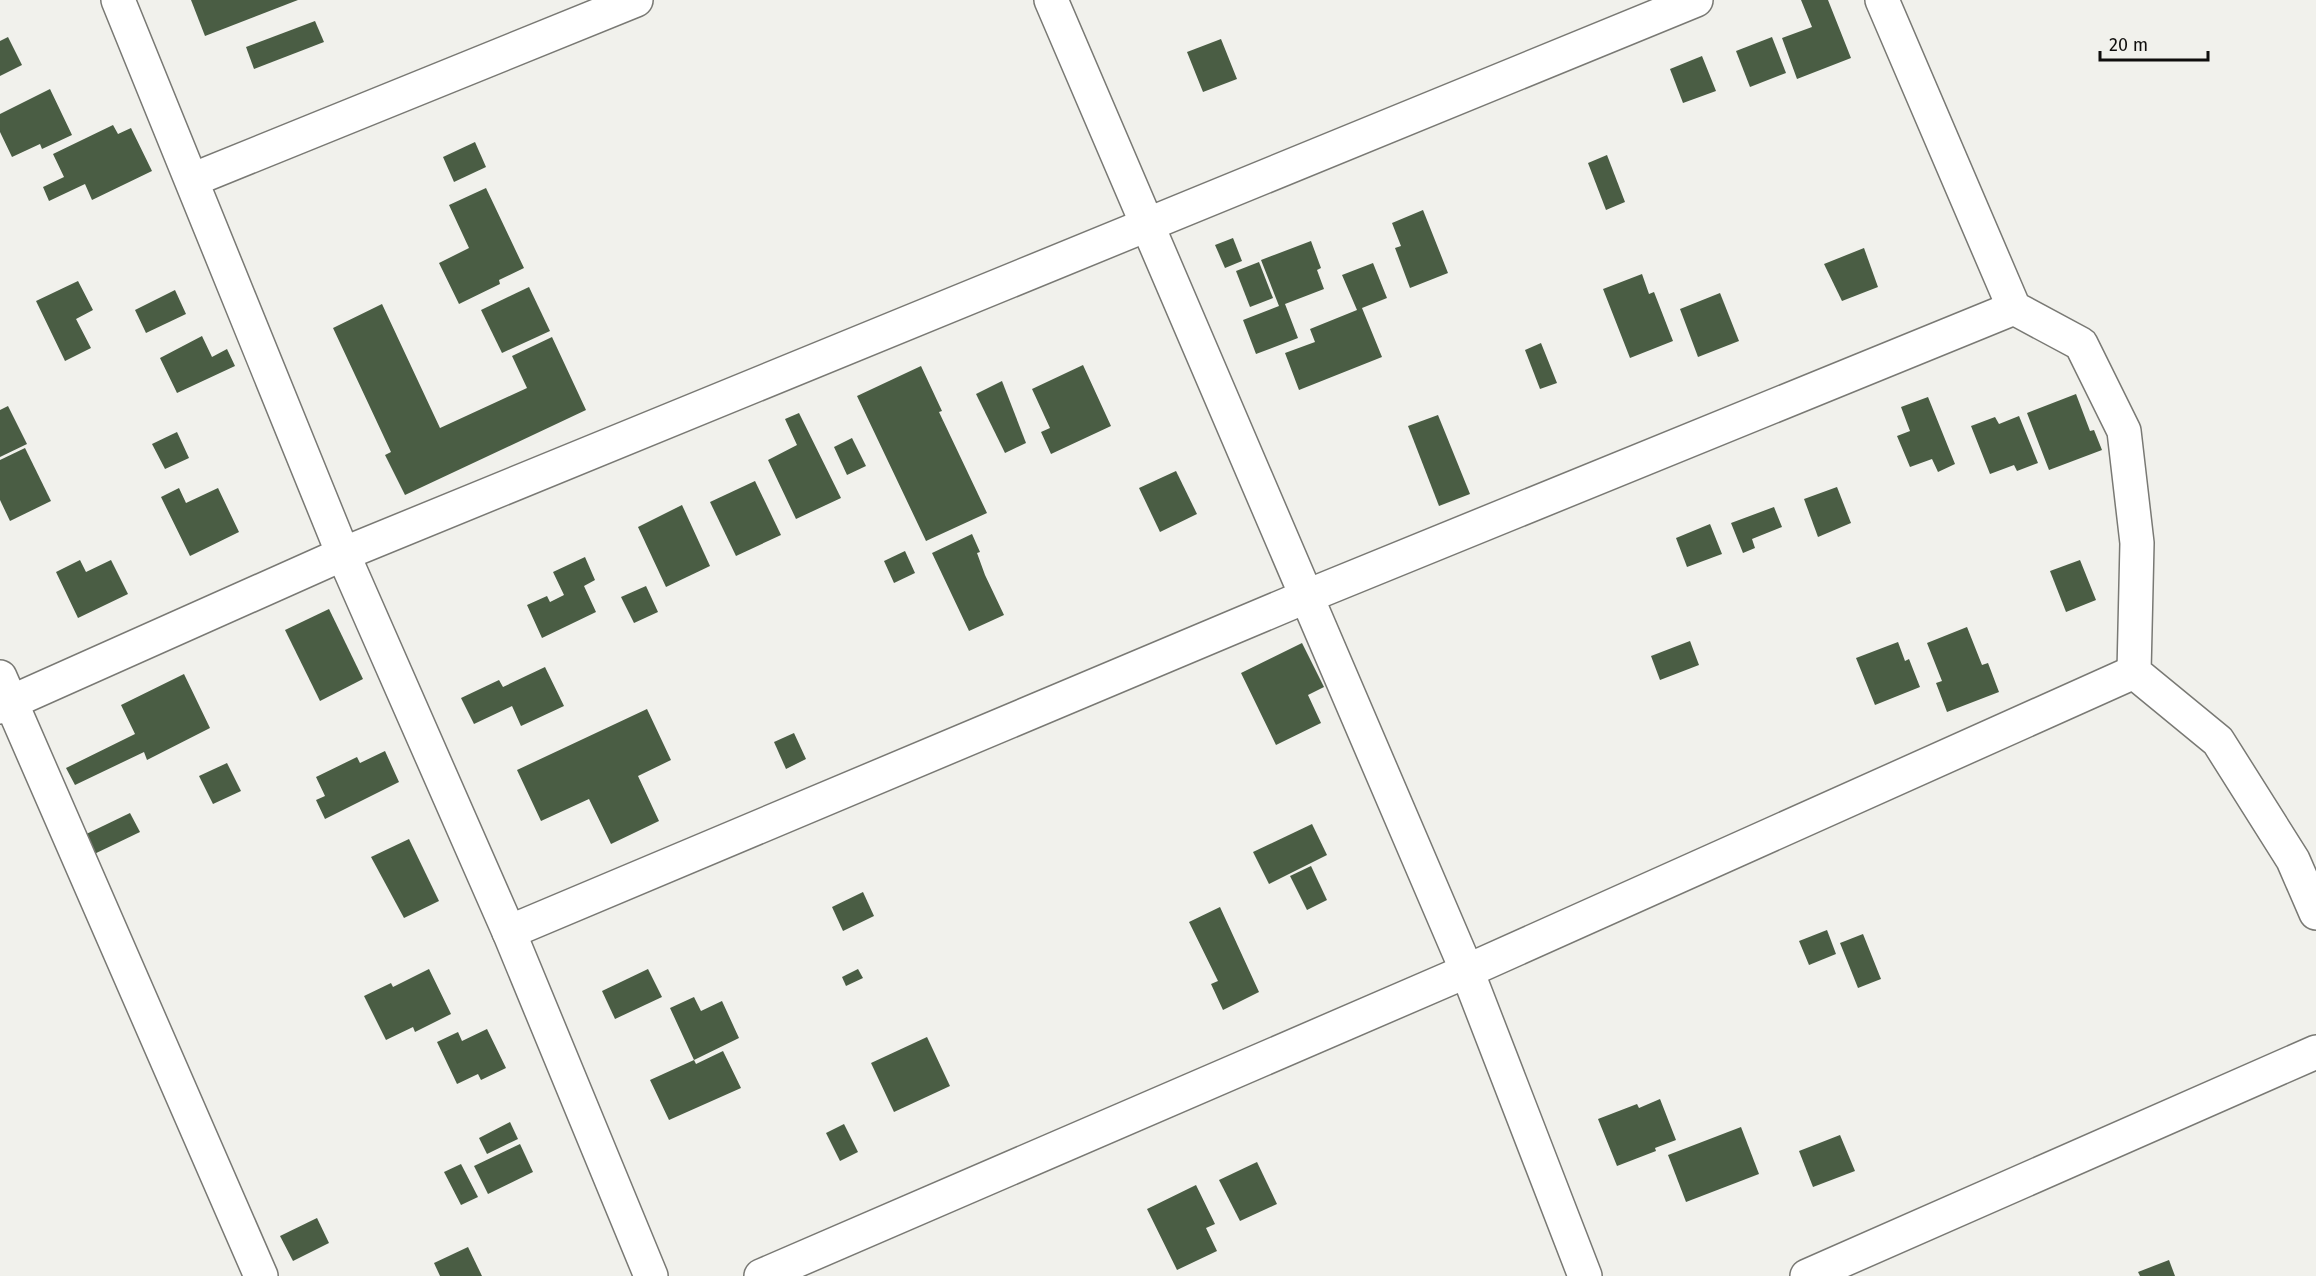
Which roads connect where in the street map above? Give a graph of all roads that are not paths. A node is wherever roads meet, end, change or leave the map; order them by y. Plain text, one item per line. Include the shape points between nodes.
1 (118, 0) edge
2 (636, 0) edge
3 (1051, 0) edge
4 (1696, 0) edge
5 (1882, 0) edge
6 (192, 180) junction
7 (1149, 226) junction
8 (2014, 308) junction
9 (343, 554) junction
10 (1305, 597) junction
11 (2134, 672) junction
12 (3, 696) edge
13 (2316, 913) edge
14 (509, 932) junction
15 (1467, 972) junction
16 (2316, 1052) edge
17 (261, 1276) edge
18 (651, 1276) edge
19 (761, 1276) edge
20 (1585, 1276) edge
21 (1807, 1276) edge

1 - 6 street
2 - 6 street
3 - 7 street
4 - 7 street
5 - 8 street
6 - 9 street
7 - 9 street
7 - 10 street
8 - 10 street
8 - 11 street via 2081,344 2124,431 2137,543
9 - 12 street
9 - 14 street
10 - 14 street
10 - 15 street
11 - 13 street via 2218,741 2292,860
11 - 15 street
12 - 17 street
14 - 18 street
15 - 19 street
15 - 20 street
16 - 21 street

